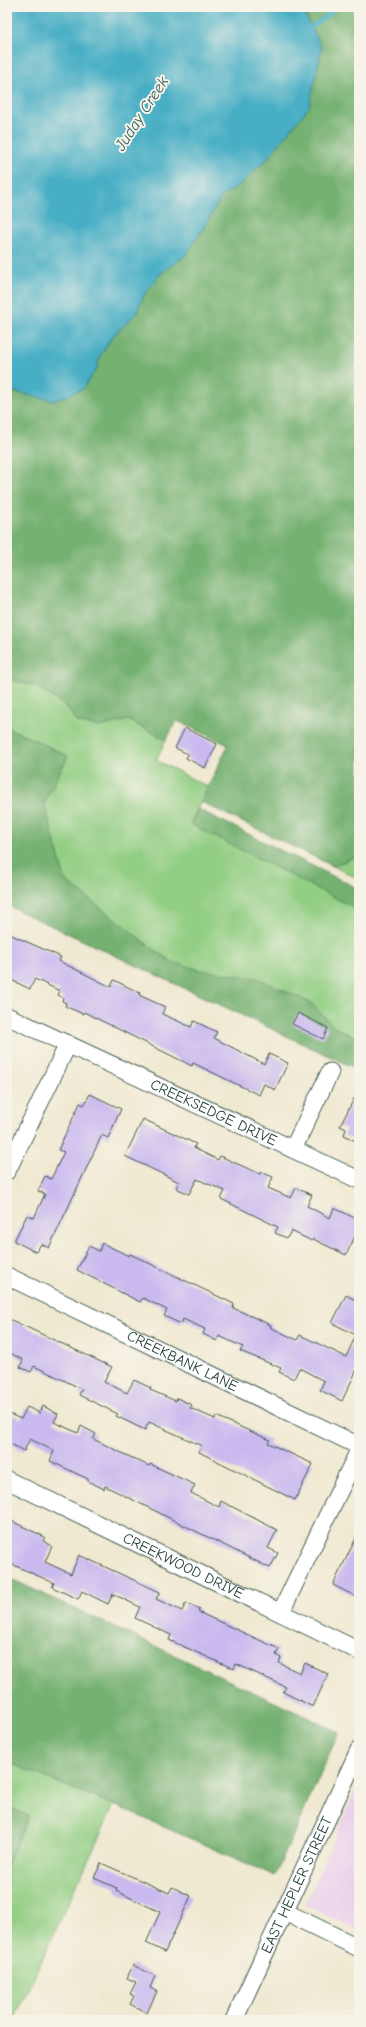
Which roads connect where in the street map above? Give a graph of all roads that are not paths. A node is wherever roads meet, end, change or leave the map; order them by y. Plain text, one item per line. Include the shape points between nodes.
1 (7, 1016) edge
2 (68, 1044) junction
3 (330, 1072) dead end
4 (293, 1149) junction
5 (7, 1171) edge
6 (359, 1180) edge
7 (7, 1276) edge
8 (359, 1446) edge
9 (359, 1450) edge
10 (7, 1480) edge
11 (281, 1612) junction
12 (359, 1651) edge
13 (359, 1750) edge
14 (285, 1912) junction
15 (359, 1948) edge
16 (234, 2020) edge

1 - 2 street, CREEKSEDGE DRIVE
2 - 4 street, CREEKSEDGE DRIVE
2 - 5 street
3 - 4 street
4 - 6 street, CREEKSEDGE DRIVE
7 - 8 street, CREEKBANK LANE
9 - 11 street
10 - 11 street, CREEKWOOD DRIVE
11 - 12 street, CREEKWOOD DRIVE
13 - 14 street, EAST HEPLER STREET
14 - 15 street
14 - 16 street, EAST HEPLER STREET

